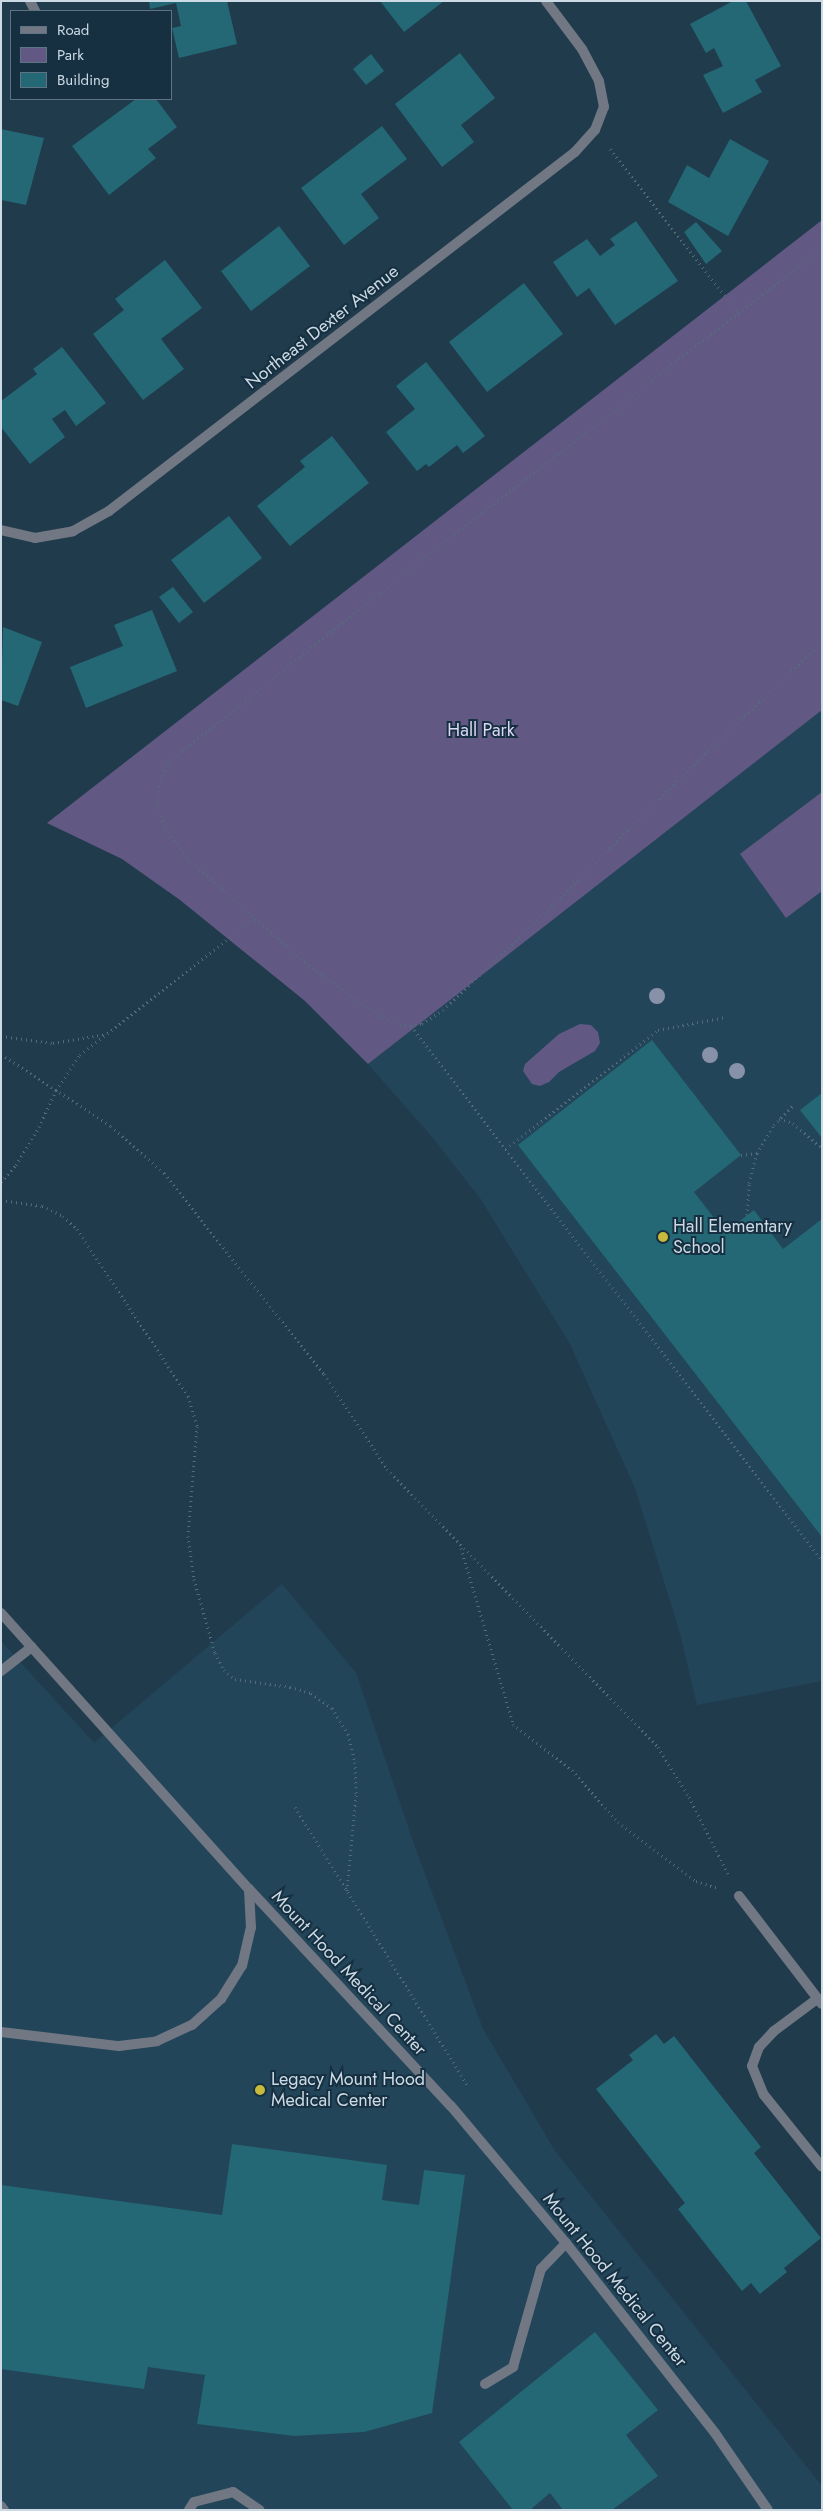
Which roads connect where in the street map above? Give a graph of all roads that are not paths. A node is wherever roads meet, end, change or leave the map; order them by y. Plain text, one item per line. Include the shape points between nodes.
1 (546, 1) edge
2 (1, 530) edge
3 (1, 1613) edge
4 (32, 1648) junction
5 (1, 1671) edge
6 (249, 1890) junction
7 (739, 1896) road end
8 (820, 2001) edge
9 (1, 2032) edge
10 (822, 2167) edge
11 (566, 2244) junction
12 (485, 2384) dead end
13 (1, 2506) edge
14 (4, 2510) edge
15 (189, 2510) edge
16 (260, 2510) edge
17 (768, 2510) edge

1 - 2 street, Northeast Dexter Avenue via 582,49 599,81 604,107 595,130 546,175 109,511 73,531 35,538
3 - 4 street, Mount Hood Medical Center
4 - 5 street
4 - 6 street, Mount Hood Medical Center
6 - 9 street via 251,1928 242,1966 222,1999 192,2025 157,2041 119,2046
6 - 11 street, Mount Hood Medical Center via 451,2106
7 - 8 street
8 - 10 street via 774,2031 759,2047 752,2066 764,2095
11 - 12 street via 541,2269 513,2367
11 - 17 street, Mount Hood Medical Center via 733,2456
13 - 14 street
15 - 16 street via 194,2502 233,2492

